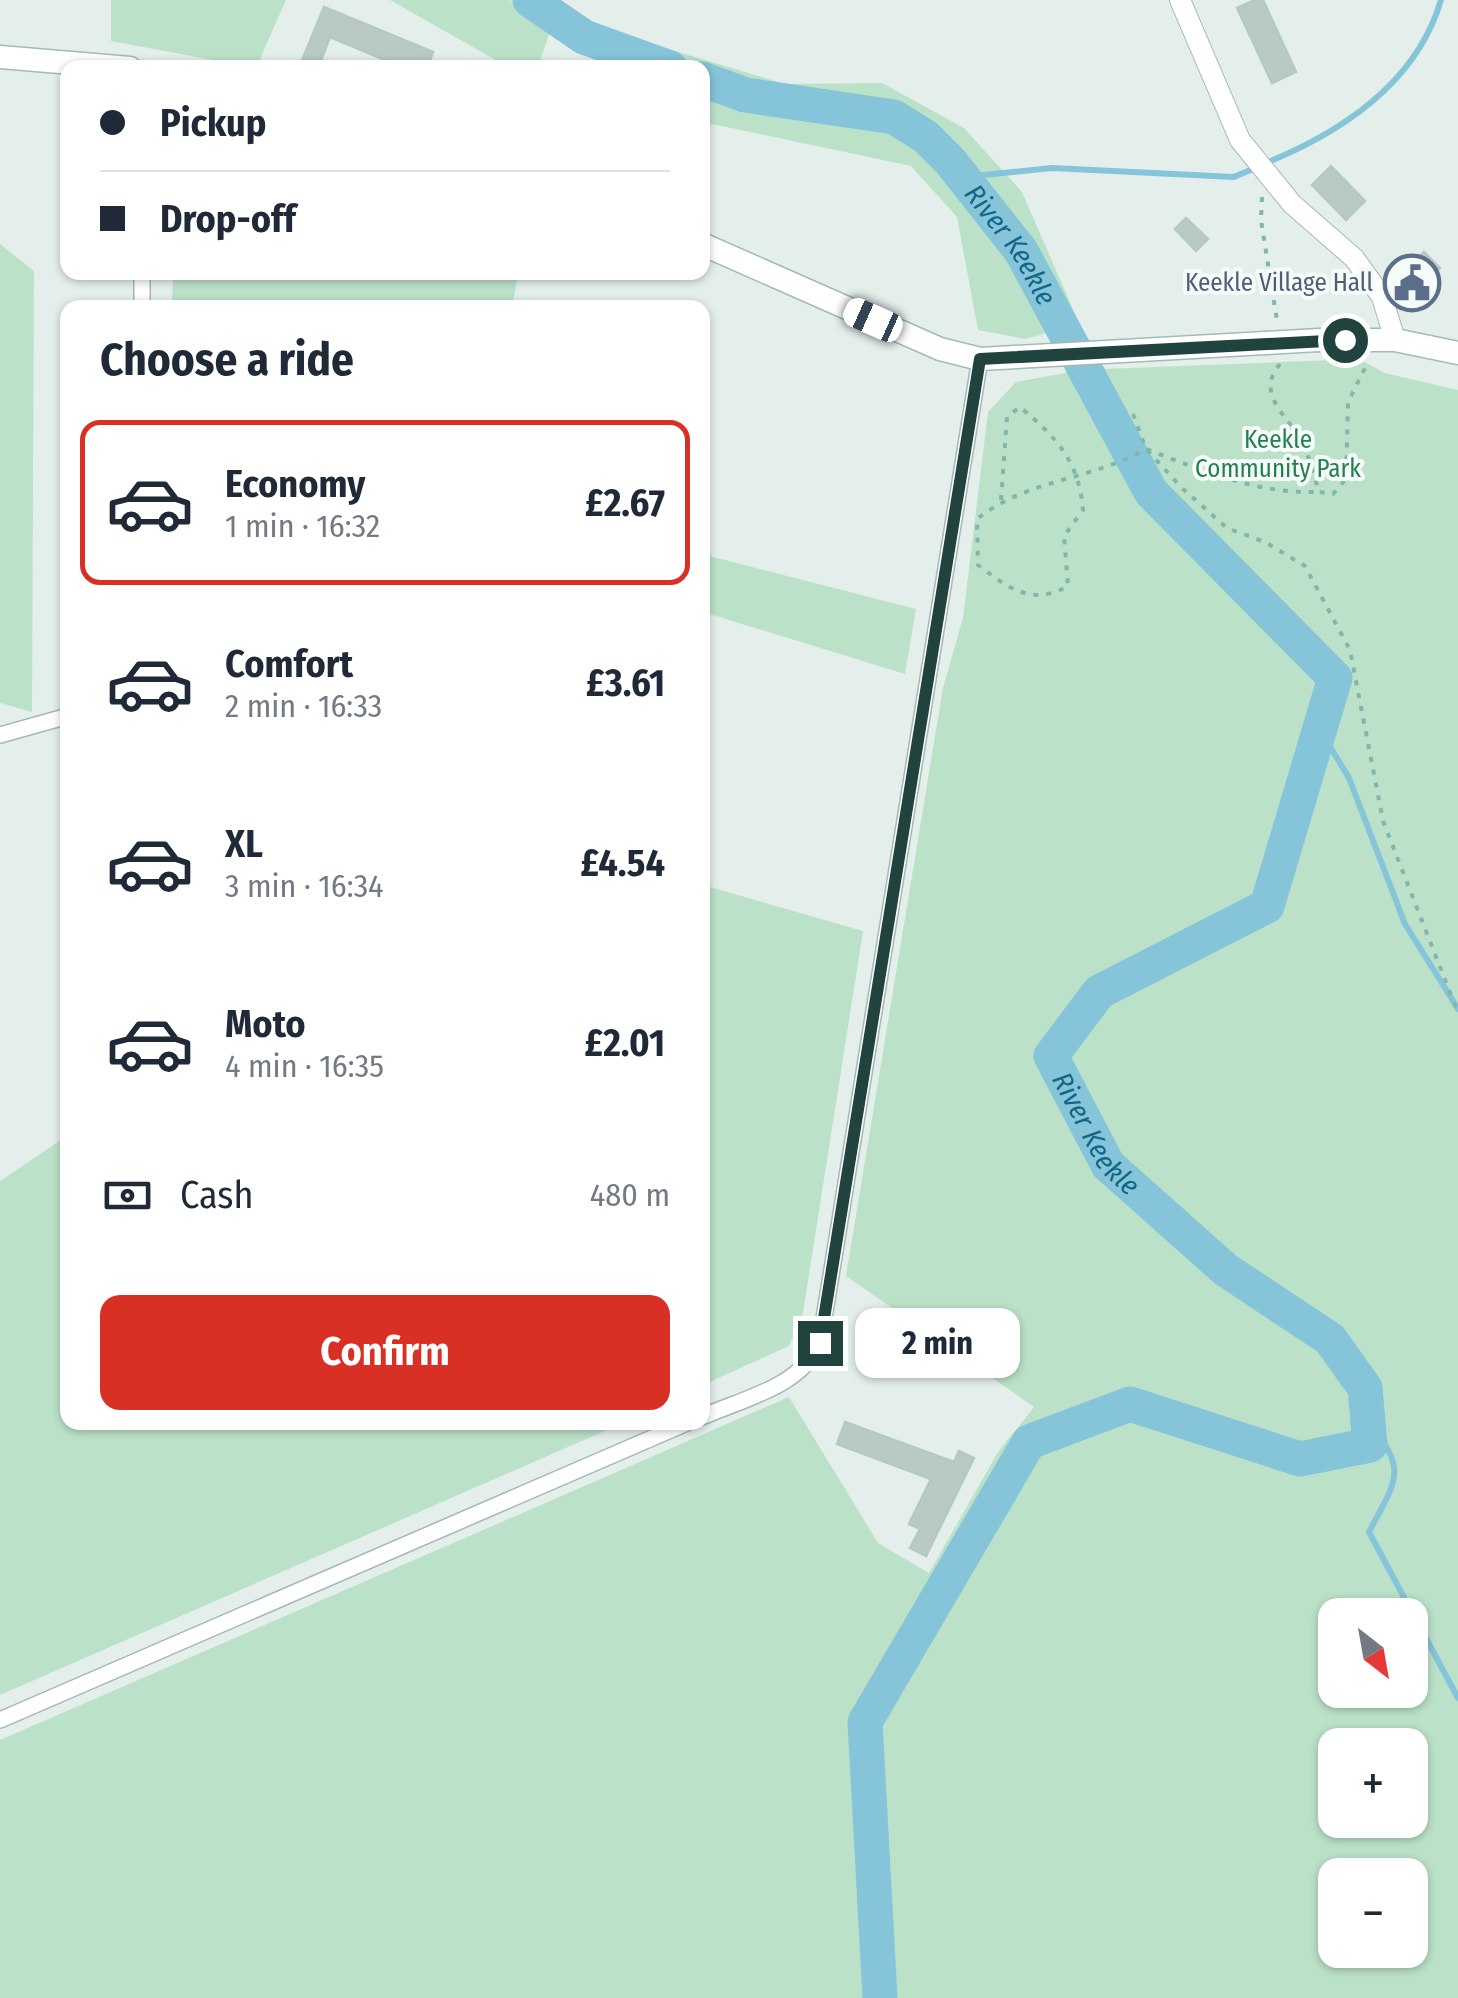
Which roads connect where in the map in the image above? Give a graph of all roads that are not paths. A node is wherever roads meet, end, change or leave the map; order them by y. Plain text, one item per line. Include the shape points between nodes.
1 (1180, 0) edge
2 (0, 58) edge
3 (60, 63) edge
4 (710, 248) edge
5 (1395, 340) junction
6 (1458, 354) edge
7 (980, 359) junction
8 (60, 718) edge
9 (0, 735) edge
10 (710, 1414) edge
11 (671, 1430) edge
12 (0, 1720) edge

1 - 5 street via 1240,140 1270,179 1354,258 1382,297
2 - 3 main road
4 - 7 main road via 940,349
5 - 6 main road
5 - 7 main road, bridge via 1271,334 1098,354
7 - 10 street via 820,1343 811,1364 795,1377
8 - 9 street
11 - 12 street

